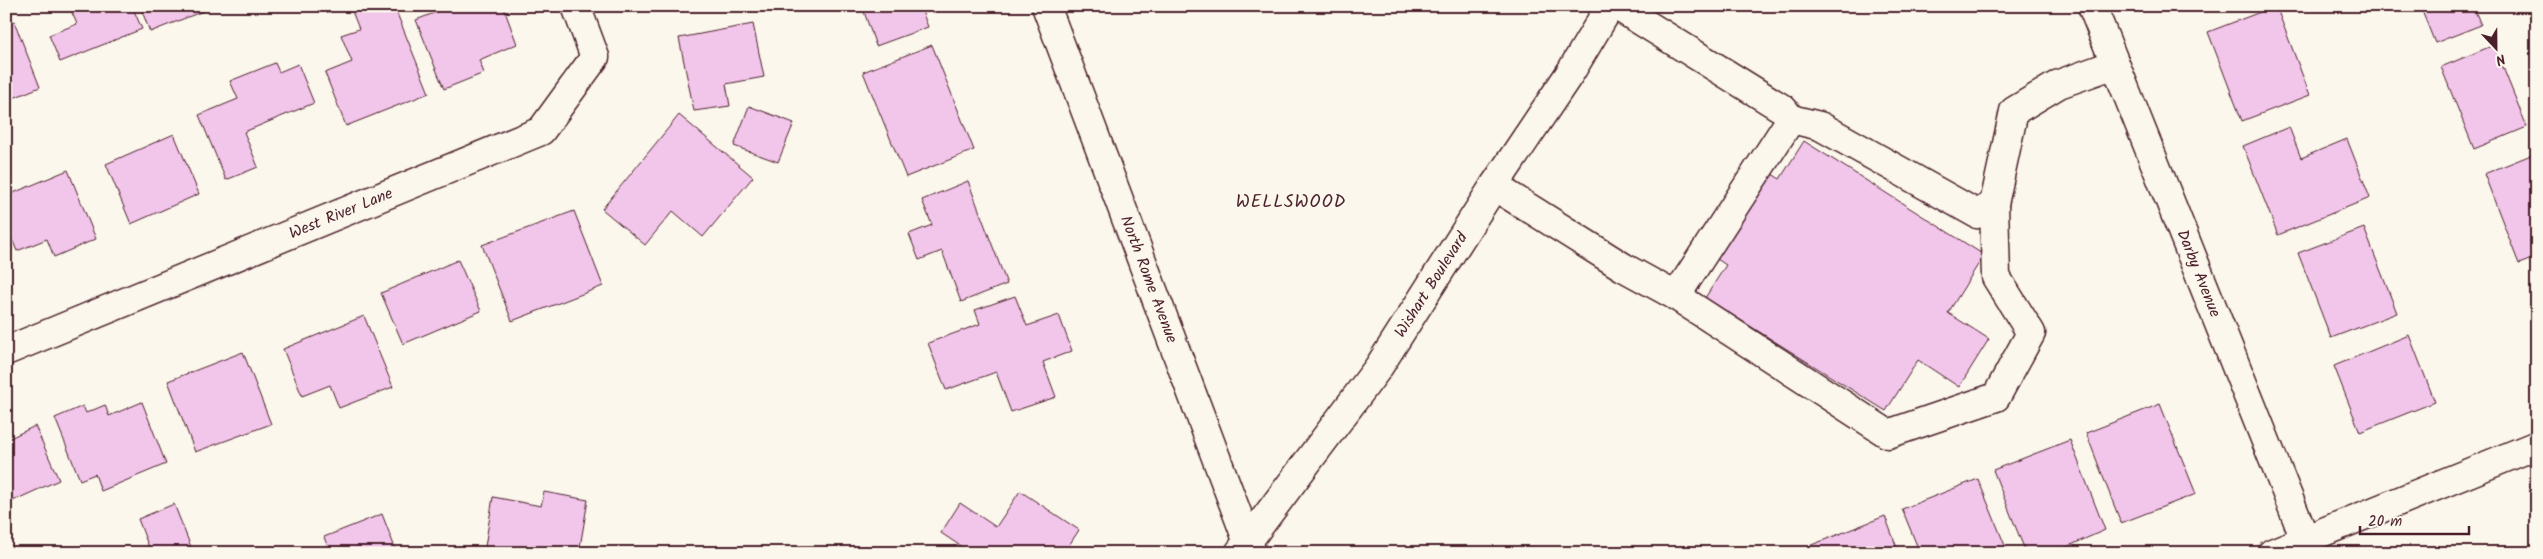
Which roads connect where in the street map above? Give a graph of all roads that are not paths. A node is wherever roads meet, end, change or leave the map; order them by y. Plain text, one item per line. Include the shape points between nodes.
1 (576, 6) edge
2 (1046, 6) edge
3 (1610, 6) edge
4 (1617, 6) edge
5 (2092, 6) edge
6 (2115, 64) junction
7 (1791, 119) junction
8 (1494, 186) junction
9 (1994, 204) junction
10 (1676, 296) junction
11 (6, 351) edge
12 (2537, 445) edge
13 (2306, 539) junction
14 (1246, 549) edge
15 (2272, 553) edge

1 - 11 street, West River Lane via 594,57 541,131
2 - 14 street, North Rome Avenue
3 - 8 street, Wishart Boulevard via 1570,73
4 - 7 street via 1783,109
5 - 6 street, Darby Avenue
6 - 9 street via 2058,84 2014,111
6 - 13 street, Darby Avenue
7 - 9 street via 1820,126 1977,214
7 - 10 street
8 - 10 street via 1623,267
8 - 14 street, Wishart Boulevard via 1378,368
9 - 10 street via 1996,277 2031,334 1996,397 1888,434
12 - 13 street
13 - 15 street

